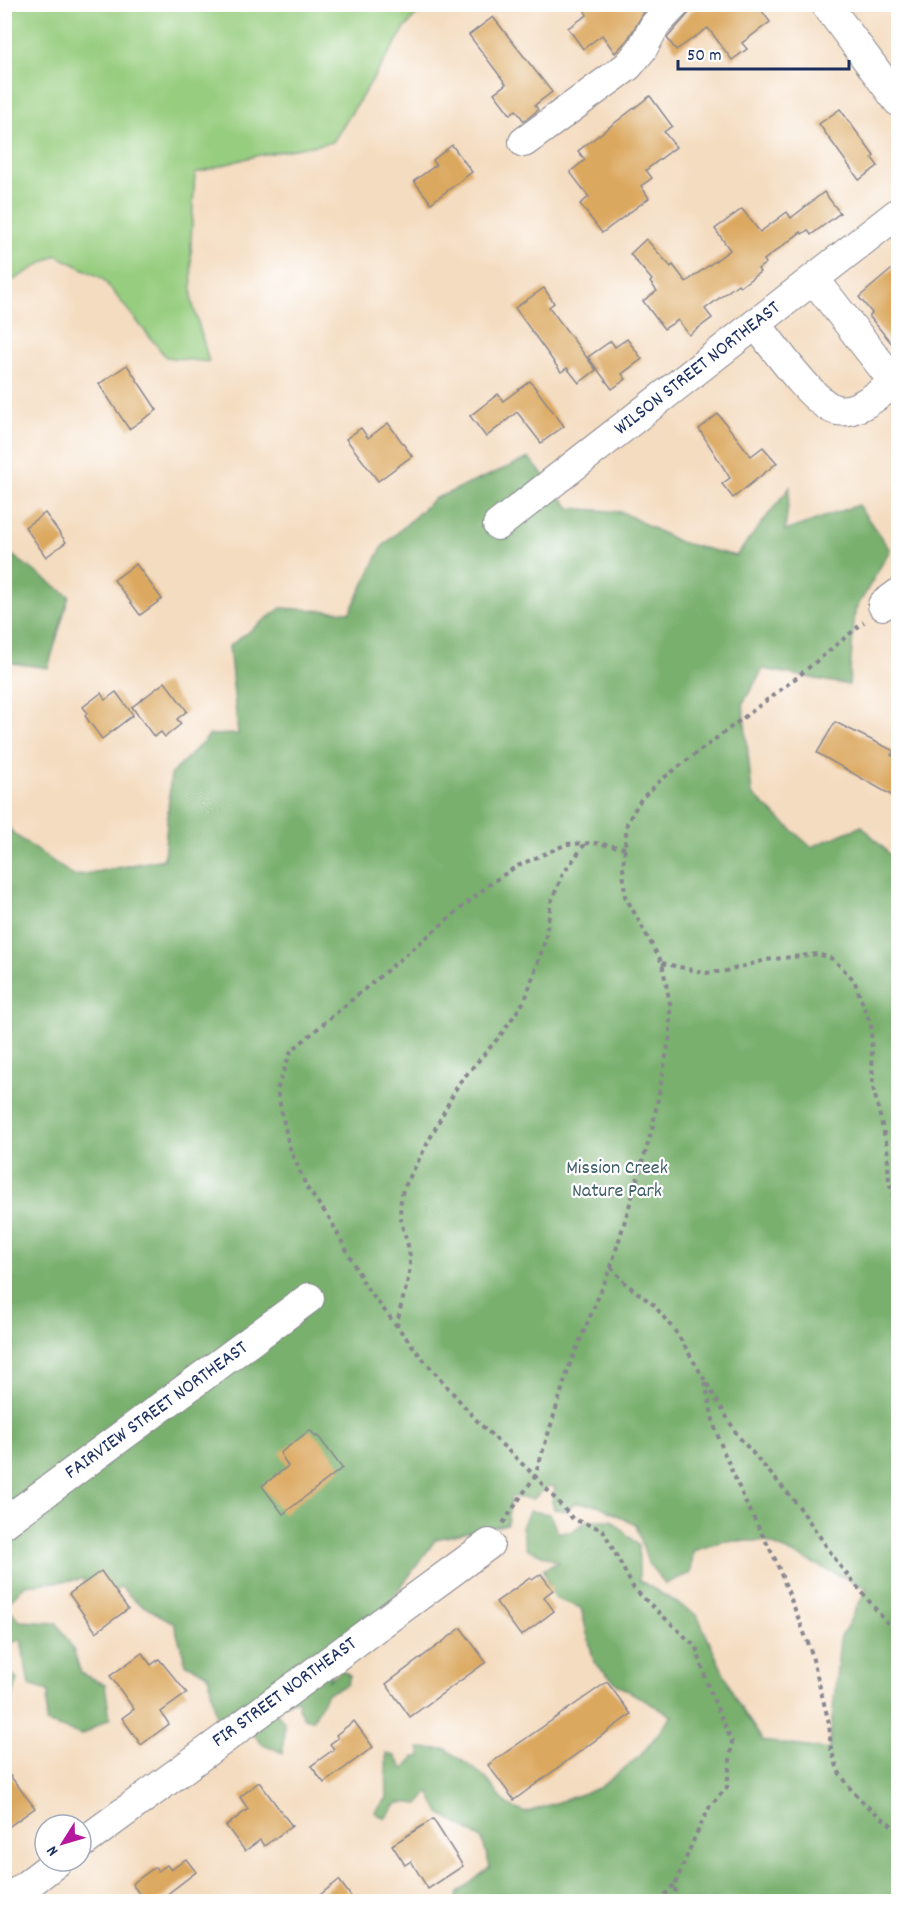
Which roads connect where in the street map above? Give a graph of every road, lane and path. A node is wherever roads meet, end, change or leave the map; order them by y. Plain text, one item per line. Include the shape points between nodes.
1 (675, 4) edge
2 (826, 4) edge
3 (898, 101) edge
4 (525, 142) dead end
5 (898, 213) edge
6 (814, 279) junction
7 (756, 324) junction
8 (897, 383) edge
9 (498, 525) dead end
10 (891, 600) edge
11 (585, 844) junction
12 (625, 849) junction
13 (662, 963) junction
14 (898, 1253) edge
15 (611, 1267) junction
16 (309, 1298) dead end
17 (397, 1328) junction
18 (705, 1382) junction
19 (535, 1476) junction
20 (4, 1523) edge
21 (489, 1544) joint
22 (898, 1636) edge
23 (898, 1830) edge
24 (93, 1835) edge
25 (42, 1873) edge
26 (676, 1882) junction
27 (5, 1902) edge
28 (659, 1902) edge
29 (675, 1902) edge

1 - 4 street via 655,25 628,66
2 - 3 street
5 - 6 street, WILSON STREET NORTHEAST
6 - 7 street, WILSON STREET NORTHEAST
6 - 8 street
7 - 8 street via 821,403 839,411 859,406
7 - 9 street, WILSON STREET NORTHEAST
10 - 12 path via 647,792 627,824
11 - 12 path
11 - 17 path via 563,874 551,902 544,941 525,1000 459,1083 403,1190 398,1210 410,1260
11 - 17 path via 567,844 544,852 491,883 291,1051 277,1090 289,1146 307,1188 330,1219 366,1287
12 - 13 path via 625,896
13 - 14 path via 706,973 818,954 833,959 854,980 871,1026 873,1087 887,1146
13 - 15 path via 670,1004 670,1035 652,1130
15 - 18 path via 654,1305 678,1335
15 - 19 path via 567,1374
16 - 20 street, FAIRVIEW STREET NORTHEAST
17 - 19 path via 479,1423
18 - 22 path via 738,1436 798,1505 840,1566
18 - 23 path via 723,1450 776,1561 810,1647 839,1772 863,1803
19 - 21 path
19 - 26 path via 573,1519 603,1530 634,1589 696,1647 732,1742 727,1788 710,1806
21 - 24 street, FIR STREET NORTHEAST
25 - 27 street
26 - 28 path
26 - 29 path

